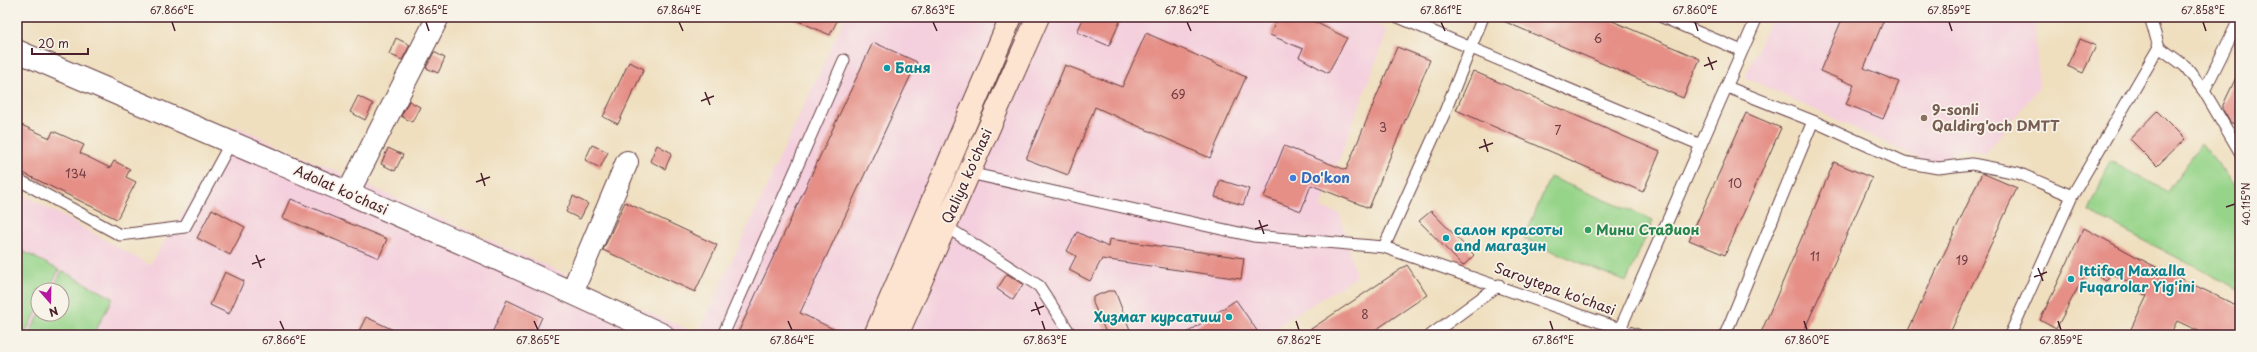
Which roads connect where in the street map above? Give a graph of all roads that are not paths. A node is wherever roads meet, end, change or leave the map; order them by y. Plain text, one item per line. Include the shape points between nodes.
1 (438, 17) edge
2 (1011, 17) edge
3 (1038, 17) edge
4 (1398, 17) edge
5 (1484, 17) edge
6 (1662, 17) edge
7 (1757, 17) edge
8 (2150, 17) edge
9 (2240, 18) edge
10 (1471, 47) junction
11 (2160, 47) junction
12 (17, 51) edge
13 (1742, 51) junction
14 (844, 60) dead end
15 (1726, 87) junction
16 (2204, 91) junction
17 (1813, 121) junction
18 (230, 142) junction
19 (1701, 145) junction
20 (2240, 152) edge
21 (627, 162) dead end
22 (969, 173) junction
23 (17, 179) edge
24 (348, 193) junction
25 (2072, 196) junction
26 (926, 212) junction
27 (945, 226) junction
28 (1384, 247) junction
29 (1499, 285) junction
30 (572, 292) junction
31 (1615, 332) edge
32 (664, 335) edge
33 (723, 335) edge
34 (875, 335) edge
35 (897, 335) edge
36 (1071, 335) edge
37 (1431, 335) edge
38 (1637, 335) edge
39 (1725, 335) edge
40 (2010, 335) edge

1 - 24 street
2 - 26 main road, Qaliya ko'chasi
3 - 22 main road, Qaliya ko'chasi
4 - 10 lane
5 - 10 lane
6 - 13 lane
7 - 13 lane, Saroytepa ko'chasi
8 - 11 lane
9 - 16 lane
10 - 19 lane
10 - 28 lane
11 - 16 lane via 2185,66
11 - 25 lane
12 - 18 street, Adolat ko'chasi
13 - 15 lane, Saroytepa ko'chasi
14 - 33 lane
15 - 17 lane
15 - 19 lane, Saroytepa ko'chasi
16 - 20 lane
17 - 25 lane via 1904,162 1938,168 1972,164 2018,173
17 - 39 lane
18 - 23 lane via 185,227 120,235
18 - 24 street, Adolat ko'chasi
19 - 31 lane, Saroytepa ko'chasi
21 - 30 street
22 - 27 main road, Qaliya ko'chasi
22 - 28 lane, Saroytepa ko'chasi via 1253,236
24 - 30 street, Adolat ko'chasi
25 - 40 lane
26 - 27 lane
26 - 34 main road, Qaliya ko'chasi
27 - 35 main road, Qaliya ko'chasi
27 - 36 lane via 1039,286
28 - 29 lane, Saroytepa ko'chasi
29 - 31 lane, Saroytepa ko'chasi
29 - 37 lane
30 - 32 street, Adolat ko'chasi
31 - 38 lane

